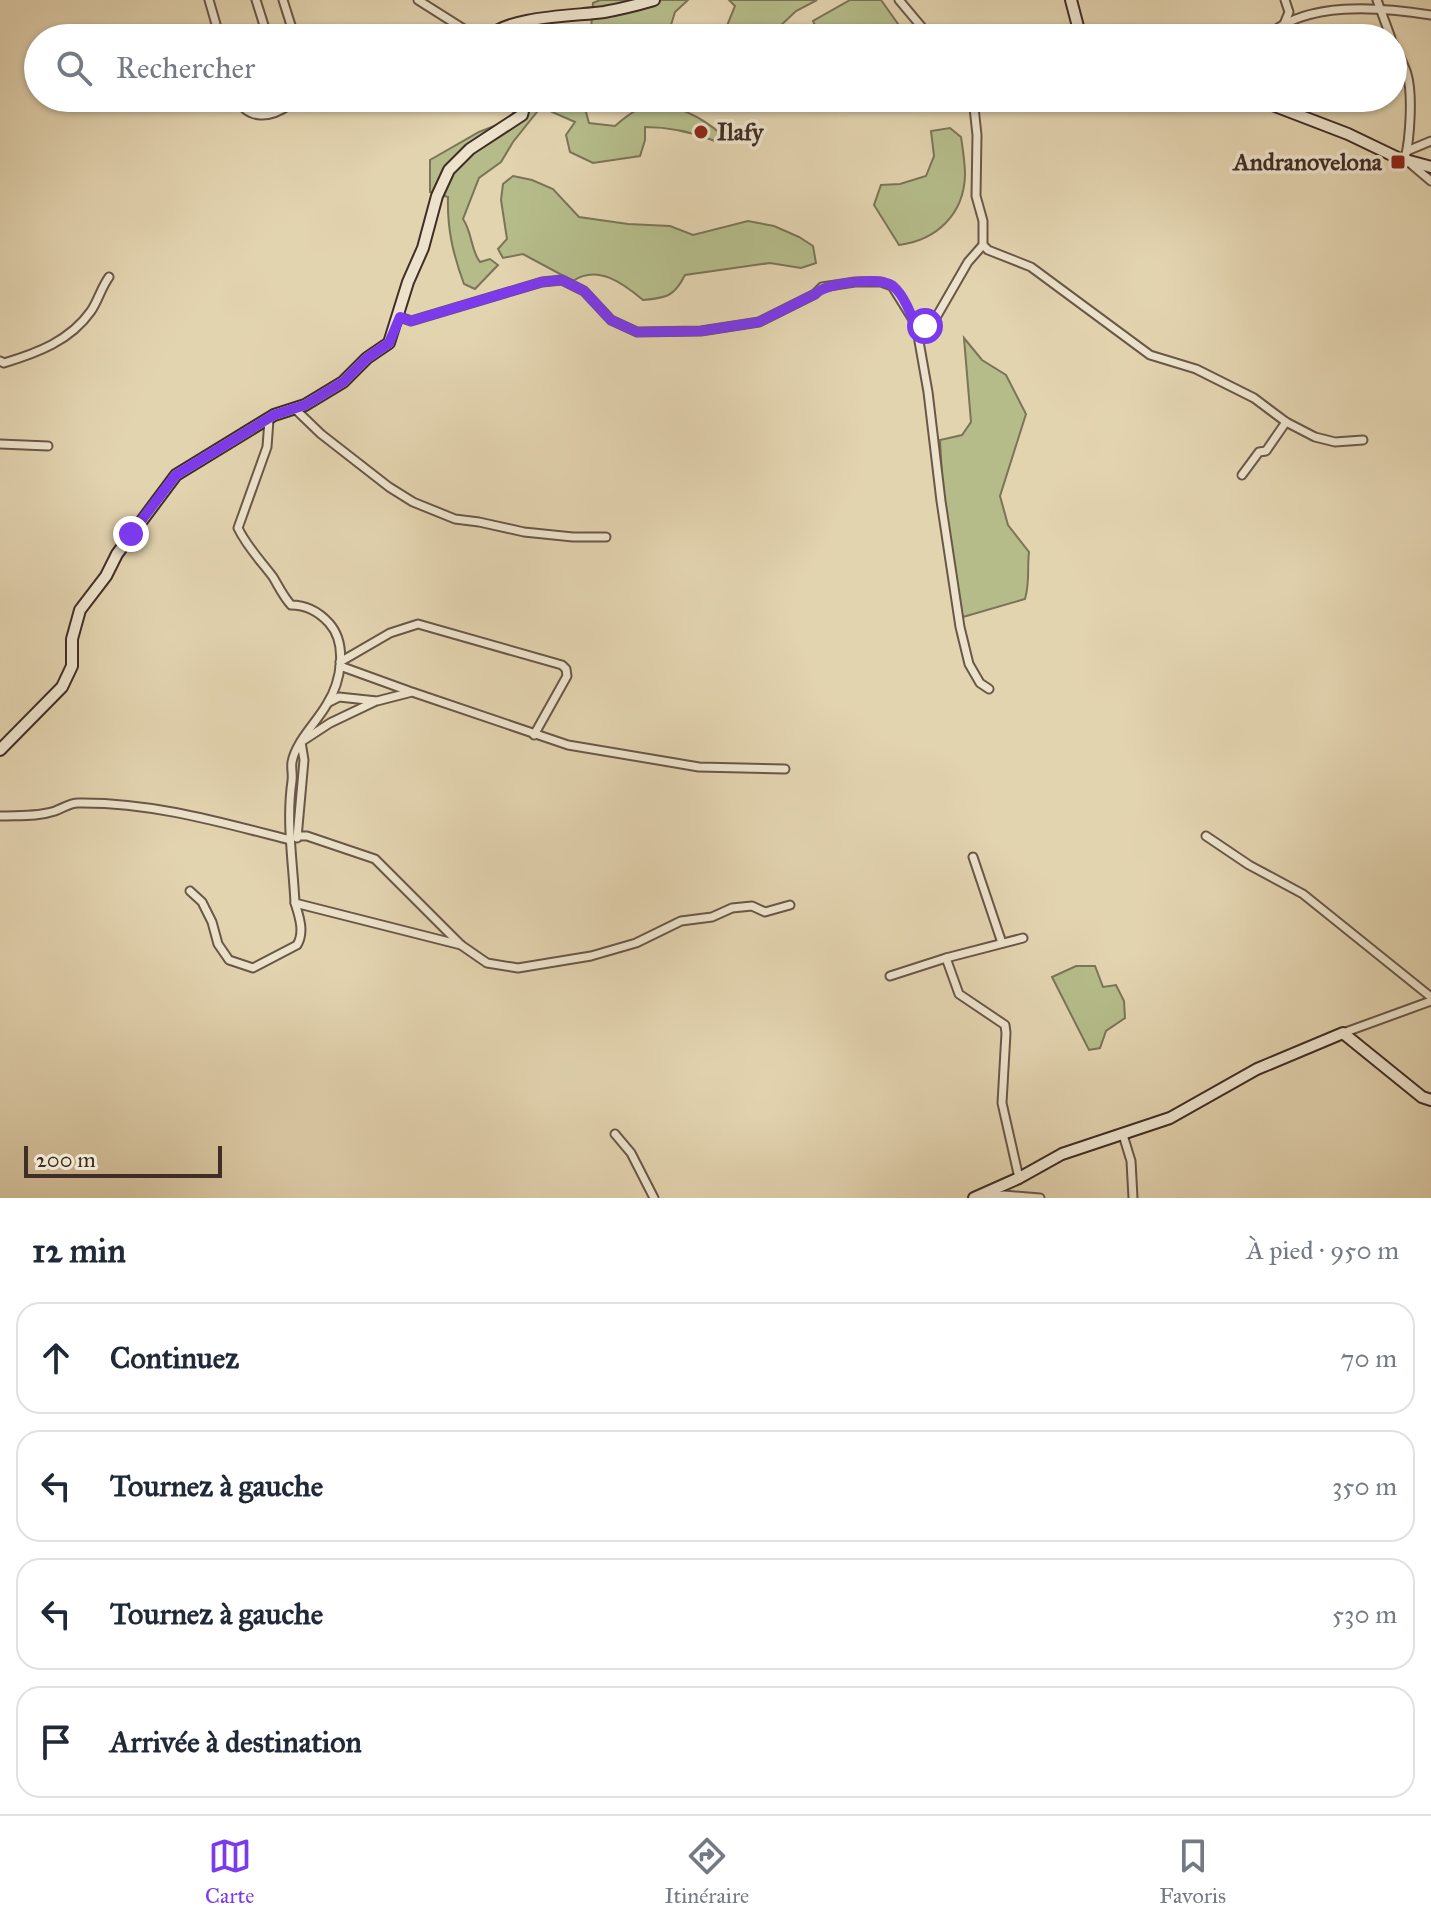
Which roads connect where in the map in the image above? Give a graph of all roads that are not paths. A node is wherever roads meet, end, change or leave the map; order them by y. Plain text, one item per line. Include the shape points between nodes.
1 (209, 0) edge
2 (256, 0) edge
3 (283, 0) edge
4 (418, 0) edge
5 (654, 0) edge
6 (899, 0) edge
7 (1071, 0) edge
8 (1285, 0) edge
9 (1378, 3) edge
10 (1431, 15) edge
11 (216, 24) edge
12 (264, 24) edge
13 (291, 24) edge
14 (456, 24) edge
15 (517, 24) edge
16 (919, 24) edge
17 (1077, 24) edge
18 (1283, 24) edge
19 (1287, 24) edge
20 (1386, 24) edge
21 (1407, 74) edge
22 (249, 112) edge
23 (275, 112) edge
24 (523, 112) edge
25 (974, 112) edge
26 (1291, 112) edge
27 (1431, 141) edge
28 (1406, 155) junction
29 (1431, 167) edge
30 (1431, 181) edge
31 (983, 245) junction
32 (109, 277) dead end
33 (395, 327) junction
34 (917, 330) junction
35 (1, 363) edge
36 (294, 408) junction
37 (269, 420) junction
38 (1286, 422) junction
39 (1363, 440) dead end
40 (0, 444) edge
41 (48, 446) dead end
42 (1242, 475) dead end
43 (606, 537) dead end
44 (340, 664) junction
45 (989, 689) dead end
46 (412, 692) junction
47 (377, 701) junction
48 (329, 702) junction
49 (534, 735) junction
50 (301, 742) junction
51 (0, 750) edge
52 (785, 769) dead end
53 (0, 816) edge
54 (1206, 836) dead end
55 (294, 838) junction
56 (973, 857) dead end
57 (190, 891) dead end
58 (295, 903) junction
59 (790, 905) dead end
60 (1023, 938) dead end
61 (1002, 943) junction
62 (461, 945) junction
63 (946, 958) junction
64 (890, 976) dead end
65 (1431, 999) edge
66 (1343, 1033) junction
67 (1431, 1100) edge
68 (615, 1134) dead end
69 (1123, 1135) junction
70 (1019, 1178) junction
71 (654, 1198) edge
72 (974, 1198) edge
73 (1040, 1198) edge
74 (1133, 1198) edge

1 - 11 street
2 - 12 street
3 - 13 street
4 - 14 street
5 - 15 street
6 - 16 street
7 - 17 street
8 - 18 street via 1289,12
9 - 10 street
9 - 19 street via 1327,9
9 - 20 street
21 - 28 street
22 - 23 street
24 - 33 street via 449,170
25 - 31 street
26 - 28 street
27 - 28 street
28 - 29 street
28 - 30 street
31 - 34 street via 934,321
31 - 38 street via 1045,276 1150,355 1196,369 1254,398
32 - 35 street via 90,313 57,342
33 - 34 street via 400,317 411,321 562,280 584,291 611,320 637,332 701,331 759,322 822,287 881,282 892,286
33 - 36 street via 389,343 343,382
34 - 45 street via 960,627 969,664
36 - 37 street
36 - 43 street via 413,502 455,519 524,532
37 - 44 street via 267,447 238,528 291,605 308,607 333,628
37 - 51 street via 176,475 153,503 80,610 72,666 62,687
38 - 39 street via 1335,442
38 - 42 street via 1277,440 1259,452
40 - 41 street
44 - 46 street
44 - 48 street
44 - 49 street via 390,633 418,624 562,665 567,676
46 - 47 street
46 - 49 street
47 - 48 street via 339,697
47 - 50 street
48 - 50 street
49 - 52 street via 699,767
50 - 55 street via 292,761 288,797
53 - 55 street via 36,815 73,803 124,804
54 - 65 street via 1303,894
55 - 58 street
55 - 62 street via 307,836 375,859
56 - 61 street
57 - 58 street via 202,902 229,960 253,968 300,940
58 - 62 street
59 - 62 street via 765,912 752,906 732,908 681,921 636,943 591,956 518,968 487,963
60 - 61 street
61 - 63 street
63 - 64 street
63 - 70 street via 959,994 1005,1025 1002,1103
65 - 66 street
66 - 67 street
66 - 69 street via 1257,1069 1170,1118
68 - 71 street
69 - 70 street via 1062,1154
69 - 74 street
70 - 72 street
72 - 73 street

